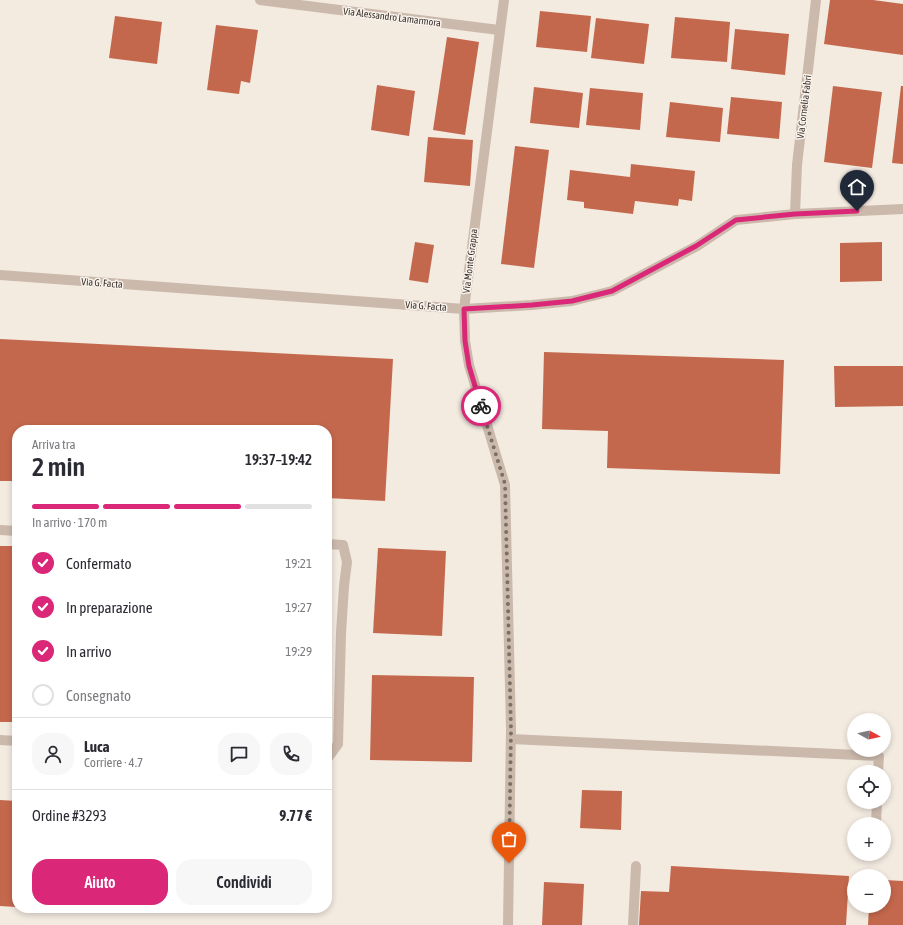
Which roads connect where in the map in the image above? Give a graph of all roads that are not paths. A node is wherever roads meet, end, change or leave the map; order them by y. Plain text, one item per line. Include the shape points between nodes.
1 (260, 0) edge
2 (504, 0) edge
3 (816, 0) edge
4 (499, 30) junction
5 (903, 209) edge
6 (795, 214) junction
7 (0, 275) edge
8 (464, 309) junction
9 (0, 530) edge
10 (12, 531) edge
11 (332, 544) edge
12 (511, 739) junction
13 (0, 740) edge
14 (12, 741) edge
15 (332, 752) edge
16 (878, 765) edge
17 (636, 866) dead end
18 (508, 925) edge
19 (633, 925) edge

1 - 4 street, Via Alessandro Lamarmora
2 - 4 street, Via Monte Grappa
3 - 6 street, Via Cornelia Fabri via 797,166
4 - 8 street, Via Monte Grappa
5 - 6 street, Via G. Facta
6 - 8 street, Via G. Facta via 736,220 696,246 612,291 572,301
7 - 8 street, Via G. Facta
8 - 12 street, Via Monte Grappa via 469,366 505,484
9 - 10 street
11 - 15 street via 343,545 347,562 341,633 338,744
12 - 16 street via 879,756
12 - 18 street, Via Monte Grappa
13 - 14 street
17 - 19 street

